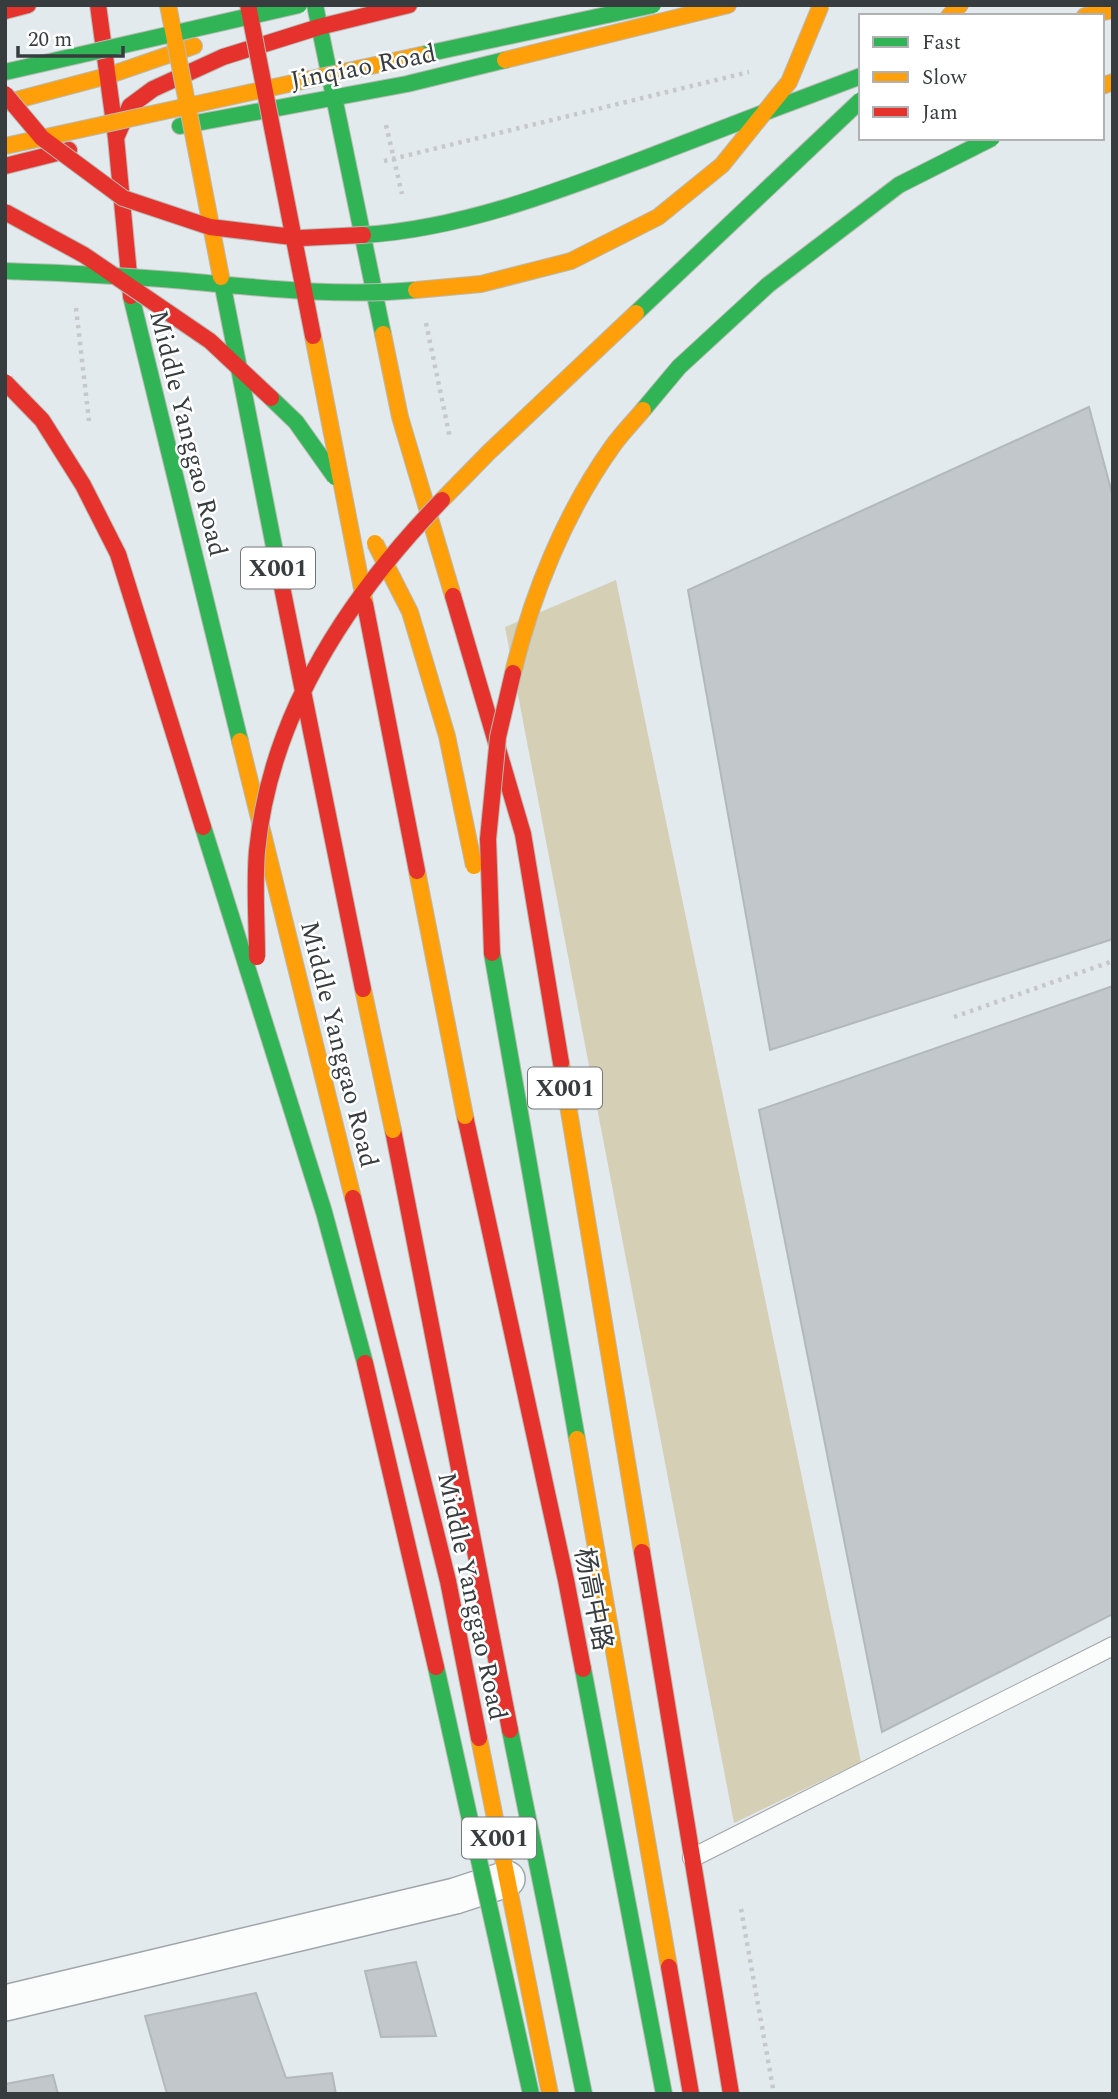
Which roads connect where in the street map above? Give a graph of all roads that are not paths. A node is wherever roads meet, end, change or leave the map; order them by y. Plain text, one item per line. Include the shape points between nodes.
1 (29, 5) edge
2 (97, 5) edge
3 (168, 5) edge
4 (248, 5) edge
5 (270, 5) edge
6 (299, 5) edge
7 (315, 5) edge
8 (409, 5) edge
9 (653, 5) edge
10 (728, 5) edge
11 (821, 5) edge
12 (1113, 10) edge
13 (5, 11) edge
14 (1094, 14) edge
15 (319, 27) junction
16 (5, 72) edge
17 (107, 76) junction
18 (859, 77) edge
19 (5, 94) edge
20 (334, 97) junction
21 (859, 102) edge
22 (5, 103) edge
23 (171, 128) dead end
24 (117, 138) junction
25 (988, 140) edge
26 (5, 146) edge
27 (80, 147) dead end
28 (5, 166) edge
29 (5, 212) edge
30 (5, 271) edge
31 (5, 382) edge
32 (492, 953) junction
33 (257, 997) junction
34 (1113, 1646) edge
35 (692, 1858) junction
36 (507, 1880) junction
37 (5, 2003) edge
38 (531, 2094) edge
39 (550, 2094) edge
40 (584, 2094) edge
41 (664, 2094) edge
42 (691, 2094) edge
43 (731, 2094) edge

1 - 13 main road
2 - 17 main road, Middle Yanggao Road / X001
3 - 40 main road, Middle Yanggao Road / X001, bridge
4 - 41 main road, X001, bridge via 465,1116 566,1580
5 - 17 main road via 200,44
6 - 16 main road, bridge
7 - 15 main road
8 - 15 main road
9 - 26 main road, bridge
10 - 20 main road, Jinqiao Road via 421,81
11 - 30 main road, bridge via 789,82 722,165 658,216 571,261 481,284 392,292 289,290 104,274
12 - 14 main road
15 - 20 main road
15 - 24 main road via 223,57 153,89 130,106
17 - 22 main road
17 - 24 main road, Middle Yanggao Road / X001
18 - 19 main road, bridge via 571,186 485,213 392,233 301,238 210,227 123,198 43,138
20 - 23 main road, Jinqiao Road
20 - 35 main road, X001 via 400,416 523,834
21 - 33 main road, bridge via 489,452 409,534 345,617 303,690 273,765 257,851
24 - 36 main road, Middle Yanggao Road / X001 via 132,303 448,1581
25 - 32 main road, bridge via 899,185 768,285 679,367 612,447 563,530 525,623 498,737 488,839
27 - 28 main road
29 - 32 main road, bridge via 84,255 210,341 296,422 358,508 410,612 447,736
31 - 33 main road, bridge via 42,421 83,485 118,554
32 - 42 main road
33 - 38 main road, bridge via 363,1354
34 - 35 lane
35 - 43 main road, X001
36 - 37 street
36 - 39 main road, Middle Yanggao Road / X001

